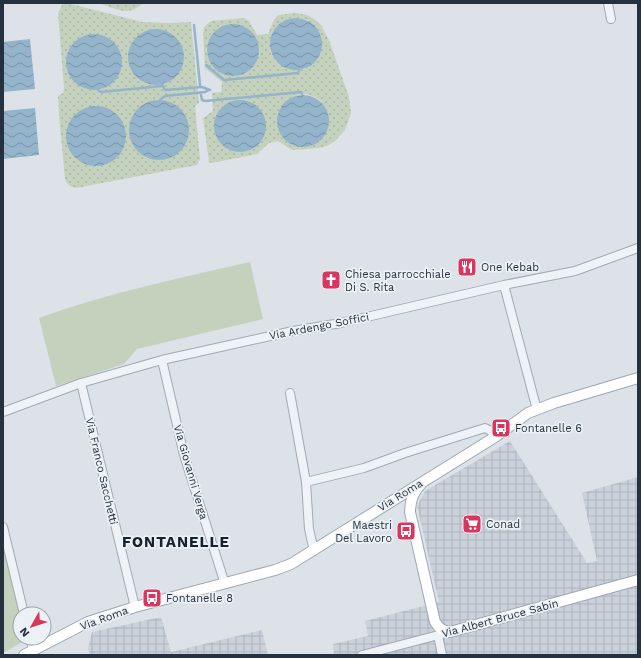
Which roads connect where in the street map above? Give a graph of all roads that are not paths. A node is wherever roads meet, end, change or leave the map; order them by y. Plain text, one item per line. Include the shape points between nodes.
1 (608, 3) edge
2 (611, 19) dead end
3 (638, 248) edge
4 (504, 285) junction
5 (162, 360) junction
6 (638, 378) edge
7 (81, 383) junction
8 (290, 393) dead end
9 (537, 410) junction
10 (3, 412) edge
11 (494, 437) junction
12 (428, 478) junction
13 (306, 482) junction
14 (381, 507) junction
15 (410, 512) junction
16 (3, 526) edge
17 (314, 551) junction
18 (638, 580) edge
19 (225, 584) junction
20 (22, 606) edge
21 (135, 607) junction
22 (435, 622) junction
23 (450, 632) junction
24 (438, 635) junction
25 (424, 638) junction
26 (29, 653) edge
27 (362, 655) edge
28 (442, 655) edge

1 - 2 street
3 - 4 street, Via Ardengo Soffici via 575,271
4 - 5 street, Via Ardengo Soffici
4 - 9 street
5 - 7 street, Via Ardengo Soffici
5 - 19 street, Via Giovanni Verga via 184,455
6 - 9 main road, Via Roma
7 - 10 street, Via Ardengo Soffici
7 - 21 street, Via Franco Sacchetti
8 - 13 street
9 - 11 main road, Via Roma
11 - 12 main road, Via Roma
11 - 13 street via 491,431 485,428 364,468
12 - 14 main road, Via Roma
12 - 15 main road via 415,491
13 - 17 street via 309,529
14 - 15 main road via 400,504
14 - 17 main road, Via Roma
15 - 22 main road
16 - 20 street
17 - 19 main road, Via Roma via 282,568
18 - 23 main road, Via Albert Bruce Sabin
19 - 21 main road, Via Roma
21 - 26 main road, Via Roma via 88,622
22 - 23 main road via 441,630
22 - 25 street via 434,631
23 - 24 street, Via Albert Bruce Sabin
24 - 25 street, Via Albert Bruce Sabin
24 - 28 street
25 - 27 street, Via Albert Bruce Sabin

